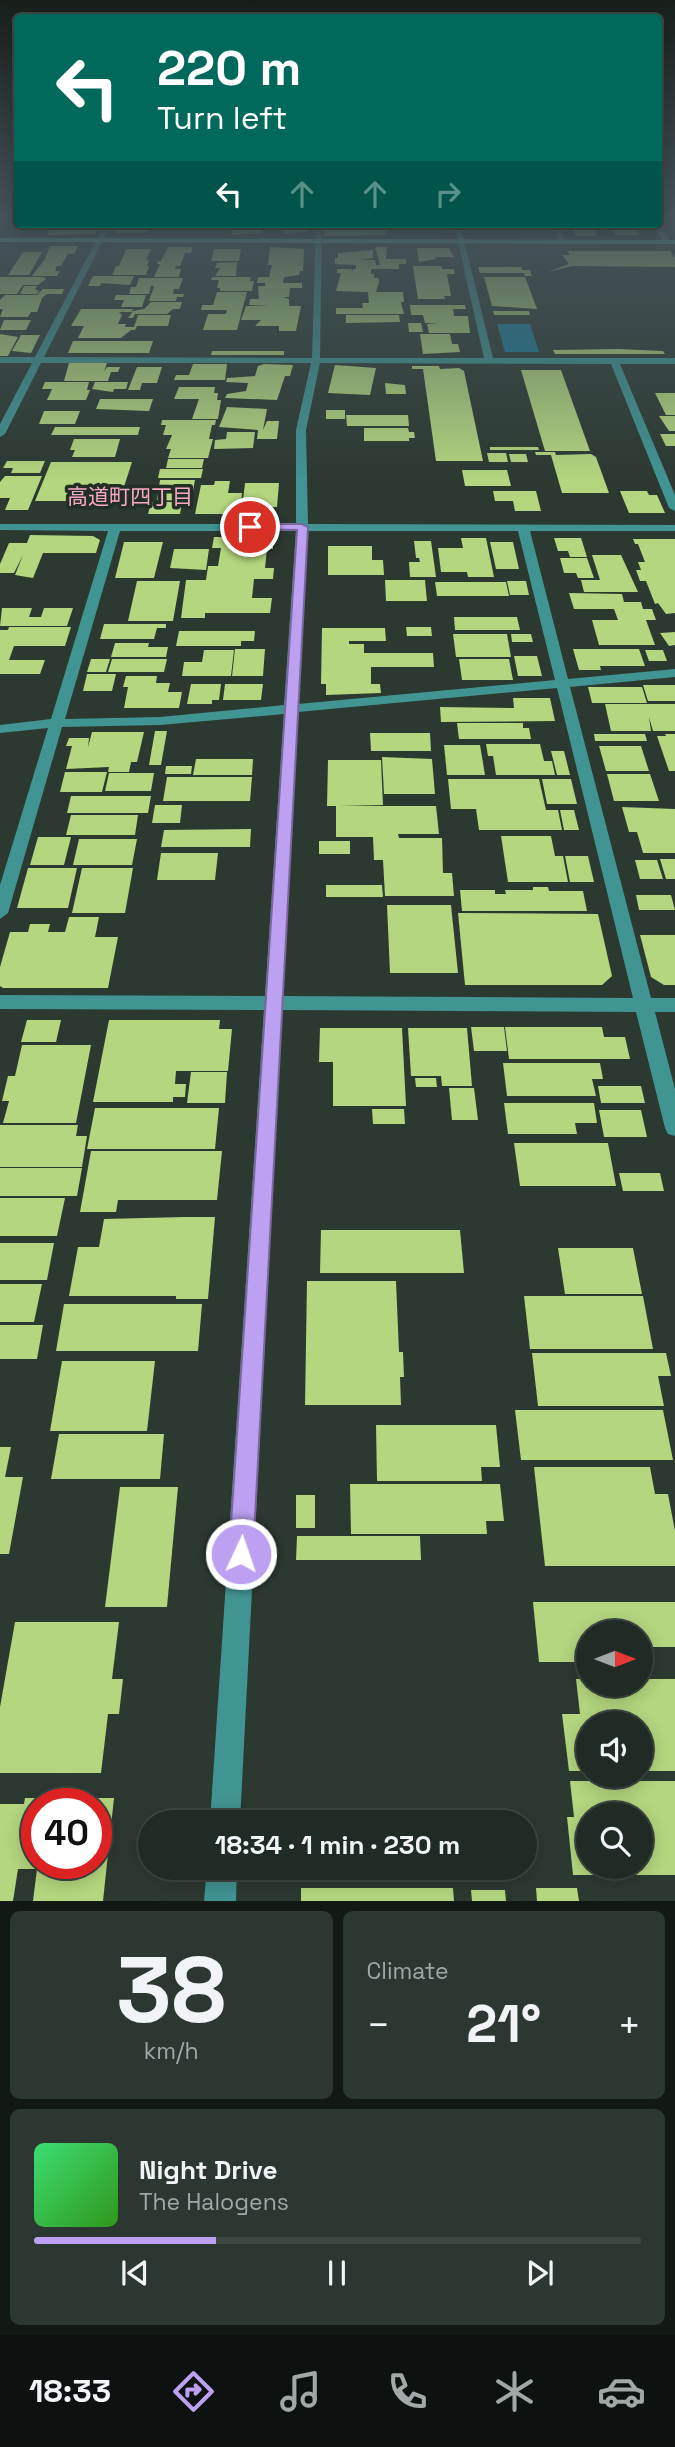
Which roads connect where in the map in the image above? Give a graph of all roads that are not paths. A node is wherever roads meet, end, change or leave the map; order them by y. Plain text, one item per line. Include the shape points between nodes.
1 (67, 304) edge
2 (317, 304) edge
3 (475, 304) edge
4 (0, 360) edge
5 (38, 360) junction
6 (316, 360) junction
7 (489, 361) junction
8 (614, 361) junction
9 (675, 362) edge
10 (0, 434) edge
11 (675, 508) edge
12 (0, 527) edge
13 (115, 527) junction
14 (302, 527) junction
15 (523, 527) junction
16 (675, 528) edge
17 (675, 673) edge
18 (564, 684) junction
19 (291, 710) junction
20 (56, 723) junction
21 (0, 729) edge
22 (0, 913) edge
23 (0, 1002) edge
24 (275, 1002) junction
25 (645, 1005) junction
26 (675, 1005) edge
27 (675, 1128) edge
28 (226, 1810) edge
29 (221, 1880) edge
30 (220, 1901) edge

1 - 5 street
2 - 6 street
3 - 7 street
4 - 5 street
5 - 6 street
5 - 10 street
6 - 7 street
6 - 14 street via 301,430
7 - 8 street
8 - 9 street
8 - 11 street
12 - 13 street
13 - 14 street
13 - 20 street
14 - 15 street
14 - 19 street
15 - 16 street
15 - 18 street
17 - 18 street
18 - 19 street
18 - 25 street
19 - 20 street via 160,721
19 - 24 street
20 - 21 street
20 - 22 street
23 - 24 street
24 - 25 street
24 - 28 street
25 - 26 street
25 - 27 street
29 - 30 street

